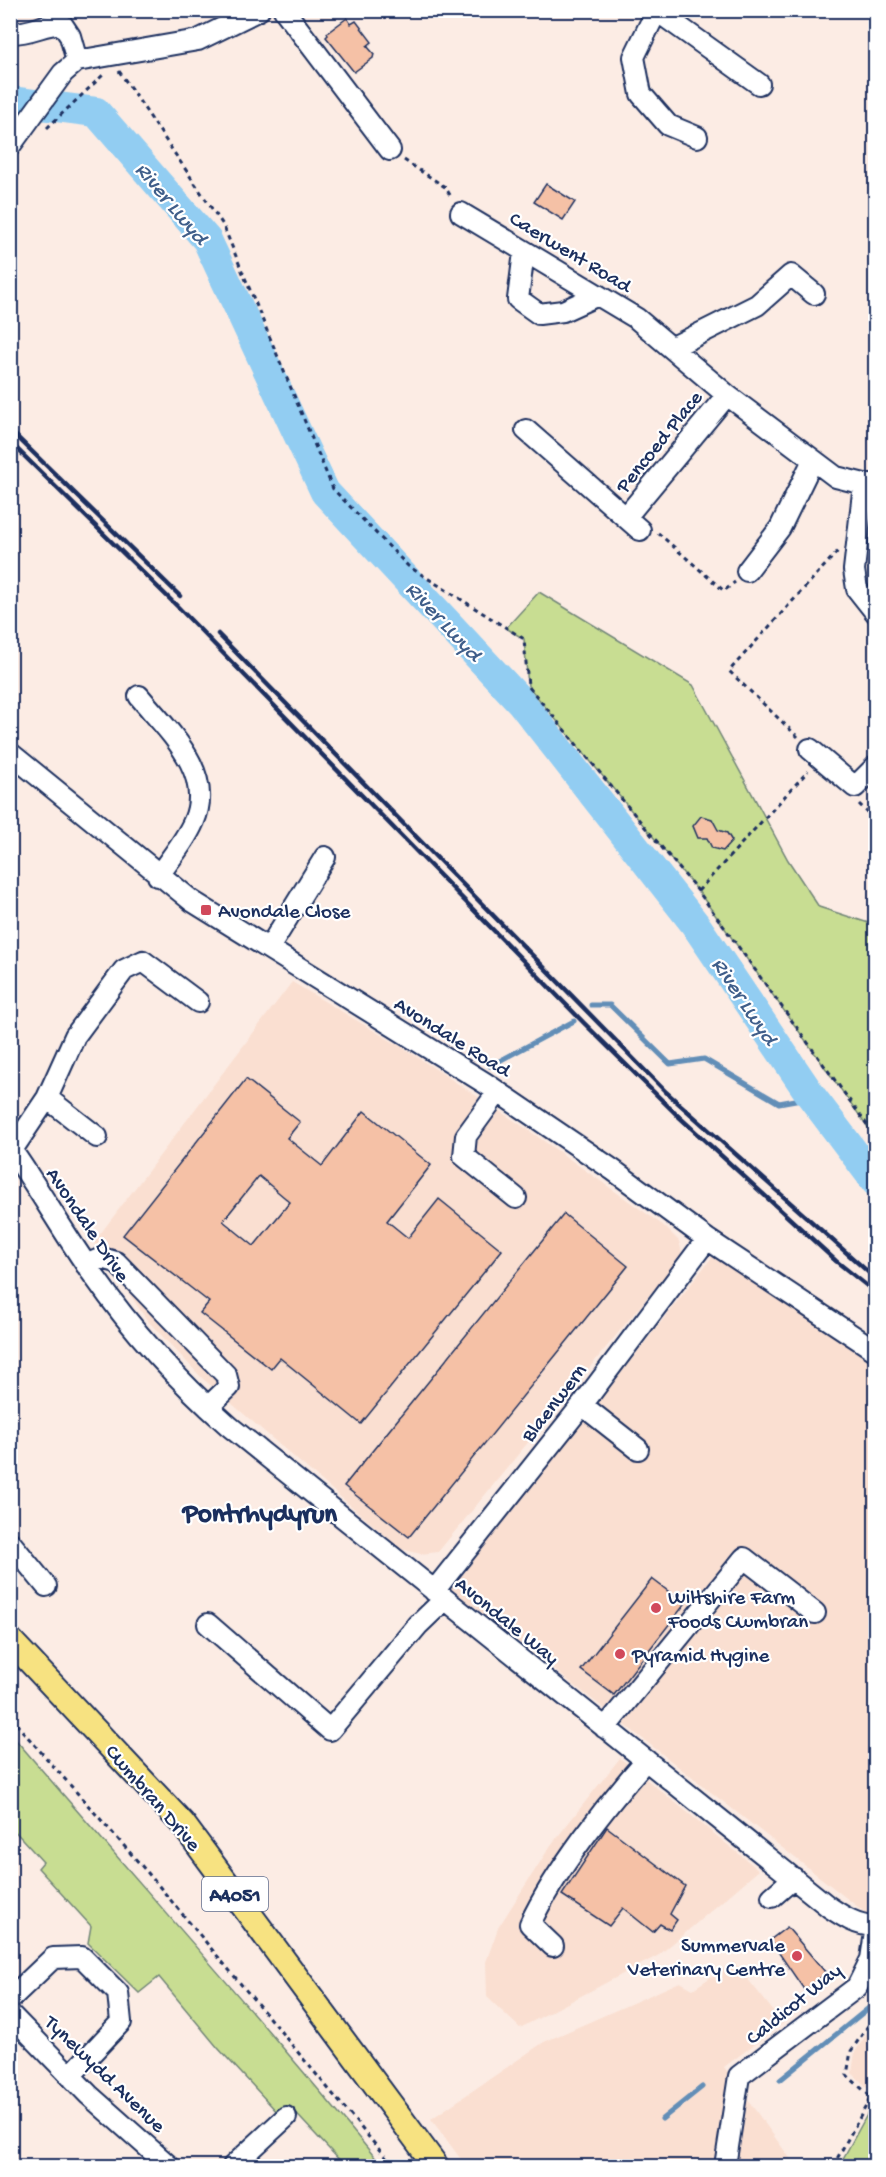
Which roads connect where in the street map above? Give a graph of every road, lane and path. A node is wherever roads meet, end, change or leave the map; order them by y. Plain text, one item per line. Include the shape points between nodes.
1 (259, 10) edge
2 (285, 10) edge
3 (657, 11) edge
4 (10, 33) edge
5 (116, 66) dead end
6 (70, 67) junction
7 (99, 79) dead end
8 (759, 84) dead end
9 (52, 124) dead end
10 (697, 137) dead end
11 (10, 146) edge
12 (390, 150) joint
13 (462, 213) joint
14 (524, 252) junction
15 (814, 294) dead end
16 (598, 295) junction
17 (673, 347) junction
18 (727, 395) junction
19 (526, 430) dead end
20 (813, 460) junction
21 (870, 484) edge
22 (633, 524) junction
23 (859, 528) junction
24 (747, 571) joint
25 (876, 613) edge
26 (139, 696) dead end
27 (10, 753) edge
28 (815, 753) junction
29 (876, 766) edge
30 (855, 787) junction
31 (876, 821) edge
32 (325, 857) dead end
33 (158, 876) junction
34 (698, 891) junction
35 (269, 948) junction
36 (198, 1002) dead end
37 (498, 1092) junction
38 (47, 1098) junction
39 (97, 1137) dead end
40 (876, 1137) edge
41 (11, 1151) edge
42 (516, 1198) dead end
43 (707, 1239) junction
44 (86, 1265) junction
45 (130, 1324) joint
46 (876, 1351) edge
47 (582, 1405) junction
48 (208, 1407) junction
49 (638, 1449) dead end
50 (10, 1542) edge
51 (46, 1586) dead end
52 (439, 1596) junction
53 (815, 1613) dead end
54 (208, 1624) dead end
55 (10, 1640) edge
56 (10, 1717) edge
57 (605, 1728) junction
58 (646, 1760) junction
59 (794, 1878) junction
60 (772, 1898) dead end
61 (875, 1926) edge
62 (553, 1946) dead end
63 (10, 1999) edge
64 (10, 2014) edge
65 (876, 2014) edge
66 (70, 2076) junction
67 (286, 2117) dead end
68 (169, 2166) edge
69 (233, 2166) edge
70 (393, 2166) edge
71 (436, 2166) edge
72 (725, 2166) edge
73 (833, 2166) edge

1 - 6 street via 198,40
2 - 12 street
3 - 8 street
3 - 10 street via 634,57 641,94 668,125
4 - 6 street via 62,24 70,36
5 - 34 path via 223,225 333,489 408,566 524,639 528,686
6 - 11 street
7 - 9 path
12 - 13 path via 445,187
13 - 14 street, Caerwent Road
14 - 16 street, Caerwent Road
14 - 16 street via 518,299 539,314 563,311
15 - 17 street via 791,275 757,305
16 - 17 street, Caerwent Road
17 - 18 street, Caerwent Road
18 - 20 street, Caerwent Road
18 - 22 street, Pencoed Place
19 - 22 street, Pencoed Place
20 - 21 street, Caerwent Road via 836,477
20 - 24 street via 780,528
21 - 23 street
22 - 24 path via 654,530 724,591
23 - 25 street via 854,570 857,589
23 - 28 path via 729,671
26 - 33 street via 189,758 200,783 195,820
27 - 33 street, Avondale Road
28 - 30 street
28 - 34 path
29 - 30 street
30 - 31 path via 859,807
32 - 35 street
33 - 35 street, Avondale Road
34 - 40 path
35 - 37 street, Avondale Road
36 - 38 street via 143,962 124,970 75,1036
37 - 42 street via 466,1136 464,1156
37 - 43 street, Avondale Road
38 - 39 street
38 - 41 street
41 - 44 street, Avondale Drive
43 - 46 street, Avondale Road
43 - 47 street, Blaenwern
44 - 45 street, Avondale Drive
44 - 48 street via 102,1258 116,1262 226,1375 229,1387
45 - 48 street, Avondale Way
47 - 49 street
47 - 52 street, Blaenwern
48 - 52 street, Avondale Way
50 - 51 street
52 - 54 street, Blaenwern via 330,1730
52 - 57 street, Avondale Way
53 - 57 street via 744,1558
55 - 71 main road, Cwmbran Drive / A4051 via 182,1823
56 - 70 path via 148,1873
57 - 58 street, Avondale Way
58 - 59 street, Avondale Way
58 - 62 street via 537,1909 530,1924
59 - 60 street
59 - 61 street, Avondale Way via 846,1918 862,1926
61 - 72 street, Caldicot Way via 871,1959 857,1987 739,2076
63 - 66 street via 53,1958 82,1957 118,1993 121,2022
64 - 66 street, Tynewydd Avenue
65 - 73 path via 851,2051 847,2075 871,2097
66 - 68 street, Tynewydd Avenue
67 - 69 street

